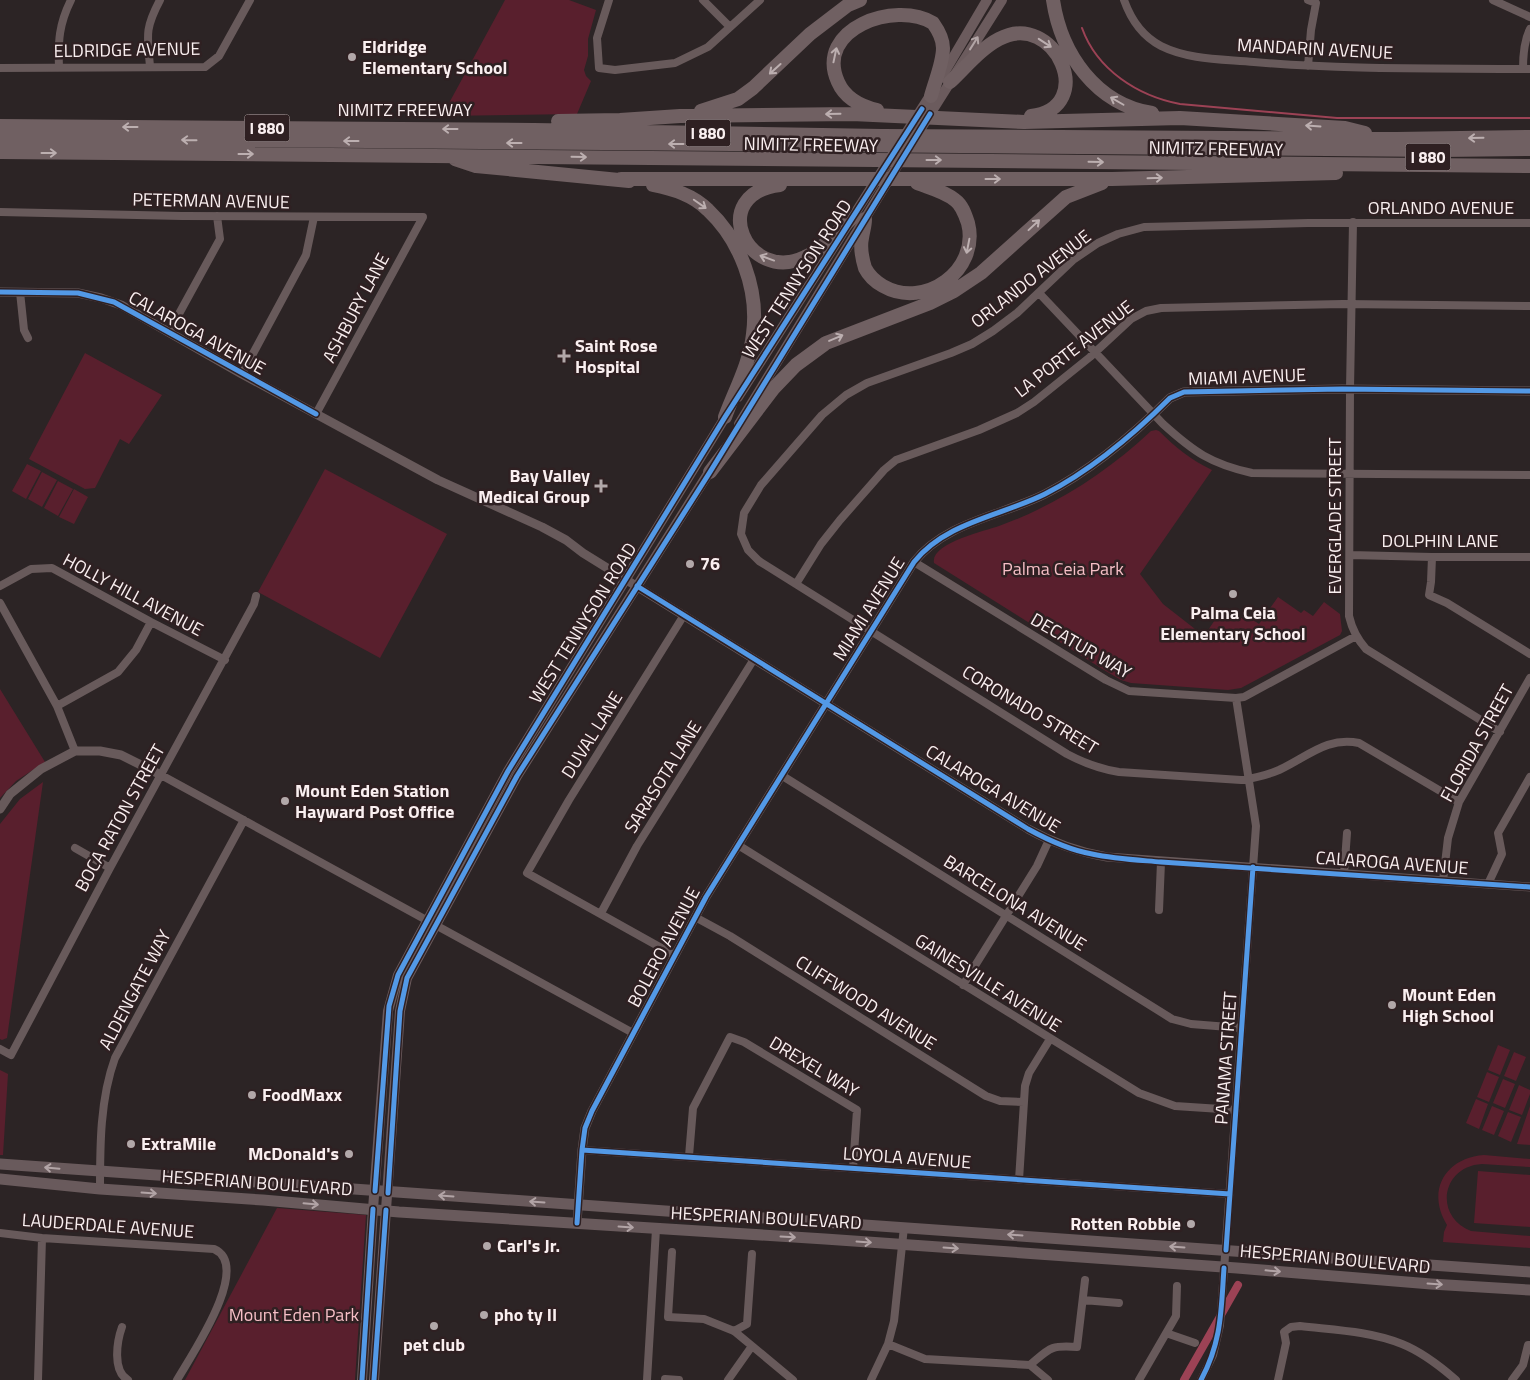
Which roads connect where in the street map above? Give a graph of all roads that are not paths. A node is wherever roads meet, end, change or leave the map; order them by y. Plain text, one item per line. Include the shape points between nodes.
1 (71, 0) edge
2 (160, 0) edge
3 (250, 0) edge
4 (609, 0) edge
5 (703, 0) edge
6 (760, 0) edge
7 (860, 0) edge
8 (987, 0) edge
9 (1002, 0) edge
10 (1052, 0) edge
11 (1124, 0) edge
12 (1308, 0) edge
13 (1493, 0) edge
14 (1530, 17) edge
15 (730, 27) junction
16 (1530, 29) edge
17 (150, 66) junction
18 (1308, 66) junction
19 (59, 67) junction
20 (0, 68) edge
21 (1527, 69) edge
22 (950, 82) junction
23 (930, 96) junction
24 (923, 113) junction
25 (680, 116) junction
26 (1180, 118) junction
27 (988, 121) junction
28 (0, 126) edge
29 (534, 130) junction
30 (0, 138) edge
31 (1396, 139) junction
32 (1529, 141) edge
33 (0, 152) edge
34 (442, 155) junction
35 (1530, 158) edge
36 (1328, 164) junction
37 (1379, 165) junction
38 (1530, 166) edge
39 (621, 179) junction
40 (828, 179) junction
41 (1112, 179) junction
42 (909, 180) junction
43 (0, 212) edge
44 (217, 216) junction
45 (314, 217) junction
46 (423, 217) joint
47 (859, 218) junction
48 (1353, 222) junction
49 (1530, 224) edge
50 (0, 292) edge
51 (20, 292) junction
52 (1039, 293) junction
53 (1351, 304) junction
54 (1530, 306) edge
55 (168, 332) junction
56 (28, 338) dead end
57 (1096, 352) junction
58 (242, 374) junction
59 (1350, 389) junction
60 (1530, 390) edge
61 (316, 414) junction
62 (1154, 414) junction
63 (725, 417) junction
64 (710, 472) junction
65 (1350, 475) junction
66 (1530, 475) edge
67 (748, 550) joint
68 (1350, 555) junction
69 (1432, 557) junction
70 (1530, 557) edge
71 (914, 562) junction
72 (625, 579) junction
73 (796, 584) junction
74 (0, 586) edge
75 (637, 586) junction
76 (256, 596) dead end
77 (0, 603) edge
78 (684, 615) junction
79 (151, 622) junction
80 (871, 631) junction
81 (1356, 636) junction
82 (1530, 654) edge
83 (754, 659) junction
84 (225, 660) junction
85 (1530, 678) edge
86 (1236, 698) junction
87 (826, 704) junction
88 (57, 706) junction
89 (1500, 732) junction
90 (76, 751) junction
91 (161, 774) junction
92 (781, 775) junction
93 (1530, 777) edge
94 (1249, 779) junction
95 (1459, 802) junction
96 (0, 809) edge
97 (244, 820) junction
98 (1347, 833) dead end
99 (1049, 840) junction
100 (738, 845) junction
101 (75, 848) dead end
102 (1161, 862) junction
103 (1253, 867) junction
104 (110, 868) junction
105 (1344, 874) junction
106 (1443, 881) junction
107 (1488, 884) junction
108 (1530, 886) edge
109 (1159, 910) dead end
110 (600, 913) junction
111 (1007, 916) junction
112 (695, 917) junction
113 (431, 923) junction
114 (674, 955) junction
115 (963, 985) junction
116 (1241, 1028) junction
117 (633, 1033) junction
118 (1050, 1039) junction
119 (0, 1049) edge
120 (1024, 1102) junction
121 (1236, 1110) junction
122 (582, 1150) junction
123 (689, 1156) junction
124 (0, 1164) edge
125 (853, 1168) junction
126 (100, 1172) junction
127 (0, 1179) edge
128 (1019, 1180) junction
129 (100, 1189) junction
130 (375, 1192) junction
131 (388, 1193) junction
132 (1230, 1194) junction
133 (578, 1206) junction
134 (373, 1209) junction
135 (386, 1210) junction
136 (577, 1223) junction
137 (904, 1227) junction
138 (656, 1229) junction
139 (0, 1233) edge
140 (42, 1238) junction
141 (902, 1244) junction
142 (1226, 1250) junction
143 (672, 1252) dead end
144 (752, 1254) dead end
145 (1224, 1268) junction
146 (1530, 1272) edge
147 (1085, 1280) dead end
148 (1177, 1286) dead end
149 (1530, 1290) edge
150 (1083, 1300) junction
151 (1119, 1303) dead end
152 (122, 1327) dead end
153 (734, 1331) junction
154 (1166, 1333) junction
155 (1196, 1343) dead end
156 (888, 1344) junction
157 (1529, 1345) edge
158 (752, 1346) junction
159 (1030, 1364) junction
160 (665, 1379) dead end
161 (38, 1380) edge
162 (128, 1380) edge
163 (177, 1380) edge
164 (362, 1380) edge
165 (374, 1380) edge
166 (647, 1380) edge
167 (679, 1380) edge
168 (728, 1380) edge
169 (793, 1380) edge
170 (871, 1380) edge
171 (1048, 1380) edge
172 (1139, 1380) edge
173 (1201, 1380) edge
174 (1278, 1380) edge
175 (1456, 1380) edge
176 (1512, 1380) edge

1 - 19 street via 59,33
2 - 17 street via 147,31
3 - 17 street, ELDRIDGE AVENUE via 219,56 204,67
4 - 15 street via 597,38 599,68 615,70 675,63 708,47
5 - 15 street
6 - 15 street
7 -> 25 highway via 848,5 810,34 754,88 738,99
8 - 23 main road, WEST TENNYSON ROAD
22 -> 9 main road, WEST TENNYSON ROAD
26 -> 10 highway via 1127,107 1104,93 1076,64 1062,36
11 - 18 street, MANDARIN AVENUE via 1132,20 1150,40 1174,52 1195,57
12 - 18 street via 1316,2
13 - 14 street
16 - 21 street via 1524,51
17 - 19 street, ELDRIDGE AVENUE
18 - 21 street, MANDARIN AVENUE
19 - 20 street, ELDRIDGE AVENUE
22 - 24 main road, WEST TENNYSON ROAD
22 -> 27 highway via 998,39 1027,35 1049,44 1059,56 1065,72 1065,87 1058,103 1044,114
23 - 24 main road, WEST TENNYSON ROAD
24 -> 23 highway via 868,108 851,99 840,87 834,55 840,39 857,17 880,6 897,4 920,11 930,20 943,49
24 -> 25 highway
24 - 27 highway
24 - 47 main road, WEST TENNYSON ROAD
24 - 47 main road, WEST TENNYSON ROAD via 879,195
25 - 29 highway via 550,122
26 - 27 highway
31 -> 26 highway via 1345,128
29 -> 28 highway, NIMITZ FREEWAY / I 880
29 - 31 highway, NIMITZ FREEWAY / I 880
32 -> 30 highway, I 880 via 1412,150
32 -> 31 highway, NIMITZ FREEWAY / I 880
33 -> 34 highway, NIMITZ FREEWAY / I 880
34 -> 36 highway, NIMITZ FREEWAY / I 880
34 - 39 highway via 476,166
35 - 36 highway, I 880 via 1338,157
36 - 37 highway, NIMITZ FREEWAY / I 880
37 - 38 highway, NIMITZ FREEWAY / I 880
41 -> 37 highway via 1370,172
39 - 40 highway
39 -> 63 highway via 669,188 696,201 732,239 740,255 752,293 753,333 748,360
40 - 42 highway
47 -> 40 highway via 814,252 795,261 766,259 752,251 739,222 740,213 751,195 768,186
42 -> 41 highway
64 -> 41 highway via 773,389 796,365 826,342 954,291 981,273 1066,196
42 -> 47 highway via 956,201 970,230 968,250 962,264 939,287 914,294 892,291 874,281 861,252
43 - 44 street, PETERMAN AVENUE
44 - 45 street, PETERMAN AVENUE
44 - 55 street via 220,239
45 - 46 street, PETERMAN AVENUE
45 - 58 street via 306,255
46 - 61 street, ASHBURY LANE
47 - 63 main road, WEST TENNYSON ROAD
47 - 64 main road, WEST TENNYSON ROAD
48 - 49 street, ORLANDO AVENUE
48 - 52 street, ORLANDO AVENUE via 1144,227 1118,234 1085,251
48 - 53 street, EVERGLADE STREET
50 - 51 street, CALAROGA AVENUE
51 - 55 street, CALAROGA AVENUE via 68,292 101,298 128,308
51 - 56 street via 24,330
52 - 57 street
52 - 67 street, ORLANDO AVENUE via 1017,314 972,344 867,383 828,410 770,474 752,499 744,514 741,534
53 - 54 street, LA PORTE AVENUE
53 - 57 street, LA PORTE AVENUE via 1161,308 1131,319
53 - 59 street, EVERGLADE STREET
55 - 58 street, CALAROGA AVENUE
57 - 62 street
57 - 73 street, LA PORTE AVENUE via 1018,412 980,430 896,460 840,520
58 - 61 street, CALAROGA AVENUE
59 - 60 street, MIAMI AVENUE
59 - 62 street, MIAMI AVENUE via 1184,392 1170,398
59 - 65 street, EVERGLADE STREET
61 - 72 street, CALAROGA AVENUE via 444,483 542,526
62 - 65 street via 1195,451 1229,468 1252,473
62 - 71 street, MIAMI AVENUE via 1081,473 1009,510 948,532
63 - 72 main road, WEST TENNYSON ROAD
64 - 75 main road, WEST TENNYSON ROAD
65 - 66 street
65 - 68 street, EVERGLADE STREET
67 - 73 street, CORONADO STREET via 759,561
68 - 69 street, DOLPHIN LANE
68 - 81 street, EVERGLADE STREET via 1349,616
69 - 70 street, DOLPHIN LANE
69 - 82 street via 1429,595
71 - 80 street, MIAMI AVENUE
71 - 86 street, DECATUR WAY via 1117,687 1129,691
72 - 75 street, CALAROGA AVENUE
72 - 113 main road, WEST TENNYSON ROAD via 508,771
73 - 80 street, CORONADO STREET
74 - 79 street, HOLLY HILL AVENUE via 31,569 52,568
75 - 78 street, CALAROGA AVENUE
75 - 113 main road, WEST TENNYSON ROAD via 516,776
76 - 84 street, BOCA RATON STREET
77 - 88 street
78 - 83 street, CALAROGA AVENUE
78 - 110 street, DUVAL LANE via 527,873
79 - 84 street, HOLLY HILL AVENUE
79 - 88 street via 136,650 118,672
80 - 87 street, MIAMI AVENUE
80 - 94 street, CORONADO STREET via 1084,763 1119,772
81 - 86 street, DECATUR WAY via 1244,697
81 - 89 street, EVERGLADE STREET via 1366,649
83 - 87 street, CALAROGA AVENUE
83 - 110 street, SARASOTA LANE via 637,846
84 - 91 street, BOCA RATON STREET
85 - 89 street, FLORIDA STREET
86 - 94 street, PANAMA STREET
87 - 92 street, BOLERO AVENUE
87 - 99 street, CALAROGA AVENUE
88 - 90 street
89 - 95 street, FLORIDA STREET
90 - 91 street via 121,755
90 - 96 street via 41,768 10,794
91 - 97 street
91 - 104 street, BOCA RATON STREET
92 - 100 street, BOLERO AVENUE
92 - 111 street, BARCELONA AVENUE
93 - 107 street via 1498,834 1502,854
94 - 95 street, CORONADO STREET via 1278,770 1337,741 1348,740 1359,743
94 - 103 street, PANAMA STREET via 1256,826
95 - 106 street, FLORIDA STREET via 1448,838
97 - 113 street
97 - 126 street, ALDENGATE WAY via 115,1058 105,1097
98 - 105 street
99 - 102 street, CALAROGA AVENUE via 1090,854
99 - 111 street
100 - 112 street, BOLERO AVENUE
100 - 115 street, GAINESVILLE AVENUE
101 - 104 street
102 - 103 street, CALAROGA AVENUE
102 - 109 street
103 - 105 street, CALAROGA AVENUE
103 - 116 street, PANAMA STREET
104 - 119 street, BOCA RATON STREET via 11,1055
105 - 106 street, CALAROGA AVENUE
106 - 107 street, CALAROGA AVENUE
107 - 108 street, CALAROGA AVENUE
110 - 114 street
111 - 115 street
111 - 116 street, BARCELONA AVENUE via 1172,1019 1191,1024
112 - 114 street, BOLERO AVENUE
112 - 120 street, CLIFFWOOD AVENUE via 986,1096
113 - 117 street
113 - 130 main road, WEST TENNYSON ROAD via 398,975 389,1006
113 - 131 main road, WEST TENNYSON ROAD via 407,978 400,1011
114 - 117 street, BOLERO AVENUE
115 - 118 street, GAINESVILLE AVENUE
116 - 121 street, PANAMA STREET
117 - 122 street, BOLERO AVENUE via 592,1111 585,1128
118 - 120 street via 1029,1073
118 - 121 street, GAINESVILLE AVENUE via 1146,1097 1175,1106
120 - 128 street
121 - 132 street, PANAMA STREET
122 - 123 street, LOYOLA AVENUE
122 - 133 street, BOLERO AVENUE
123 - 125 street, LOYOLA AVENUE
123 - 125 street, DREXEL WAY via 693,1108 730,1036 857,1110
126 -> 124 main road, HESPERIAN BOULEVARD
125 - 128 street, LOYOLA AVENUE
126 - 129 street, ALDENGATE WAY
126 - 130 main road, HESPERIAN BOULEVARD
127 - 129 main road, HESPERIAN BOULEVARD
128 - 132 street, LOYOLA AVENUE
129 -> 134 main road, HESPERIAN BOULEVARD
130 - 131 main road, HESPERIAN BOULEVARD
130 - 134 main road, WEST TENNYSON ROAD
133 -> 131 main road, HESPERIAN BOULEVARD
131 - 135 main road, WEST TENNYSON ROAD
132 - 142 street, PANAMA STREET
133 - 136 street, BOLERO AVENUE
133 - 137 main road, HESPERIAN BOULEVARD
134 - 135 main road, HESPERIAN BOULEVARD
134 - 164 main road, WEST TENNYSON ROAD
135 - 136 main road, HESPERIAN BOULEVARD
135 - 165 main road, WEST TENNYSON ROAD
136 -> 138 main road, HESPERIAN BOULEVARD
137 - 141 street
142 -> 137 main road, HESPERIAN BOULEVARD
138 -> 141 main road, HESPERIAN BOULEVARD
138 - 166 street
139 - 140 street, LAUDERDALE AVENUE
140 - 161 street
140 - 163 street, LAUDERDALE AVENUE via 214,1249 222,1254 227,1264 226,1287
141 -> 145 main road, HESPERIAN BOULEVARD
141 - 156 street via 894,1321
142 - 145 street, PANAMA STREET
142 - 146 main road, HESPERIAN BOULEVARD
143 - 153 street via 668,1317 704,1319
144 - 153 street via 747,1324
145 -> 149 main road, HESPERIAN BOULEVARD
145 - 173 street, PANAMA STREET via 1218,1341
147 - 150 street
148 - 154 street via 1176,1316
150 - 151 street
150 - 159 street via 1077,1347 1050,1348
152 - 162 street via 118,1338 117,1367 122,1377
153 - 158 street
154 - 155 street
154 - 172 street
156 - 159 street via 925,1359
156 - 170 street
157 - 176 street via 1523,1365
158 - 168 street
158 - 169 street
159 - 171 street
160 - 167 street
174 - 175 street via 1286,1343 1284,1332 1300,1326 1380,1337 1404,1344

